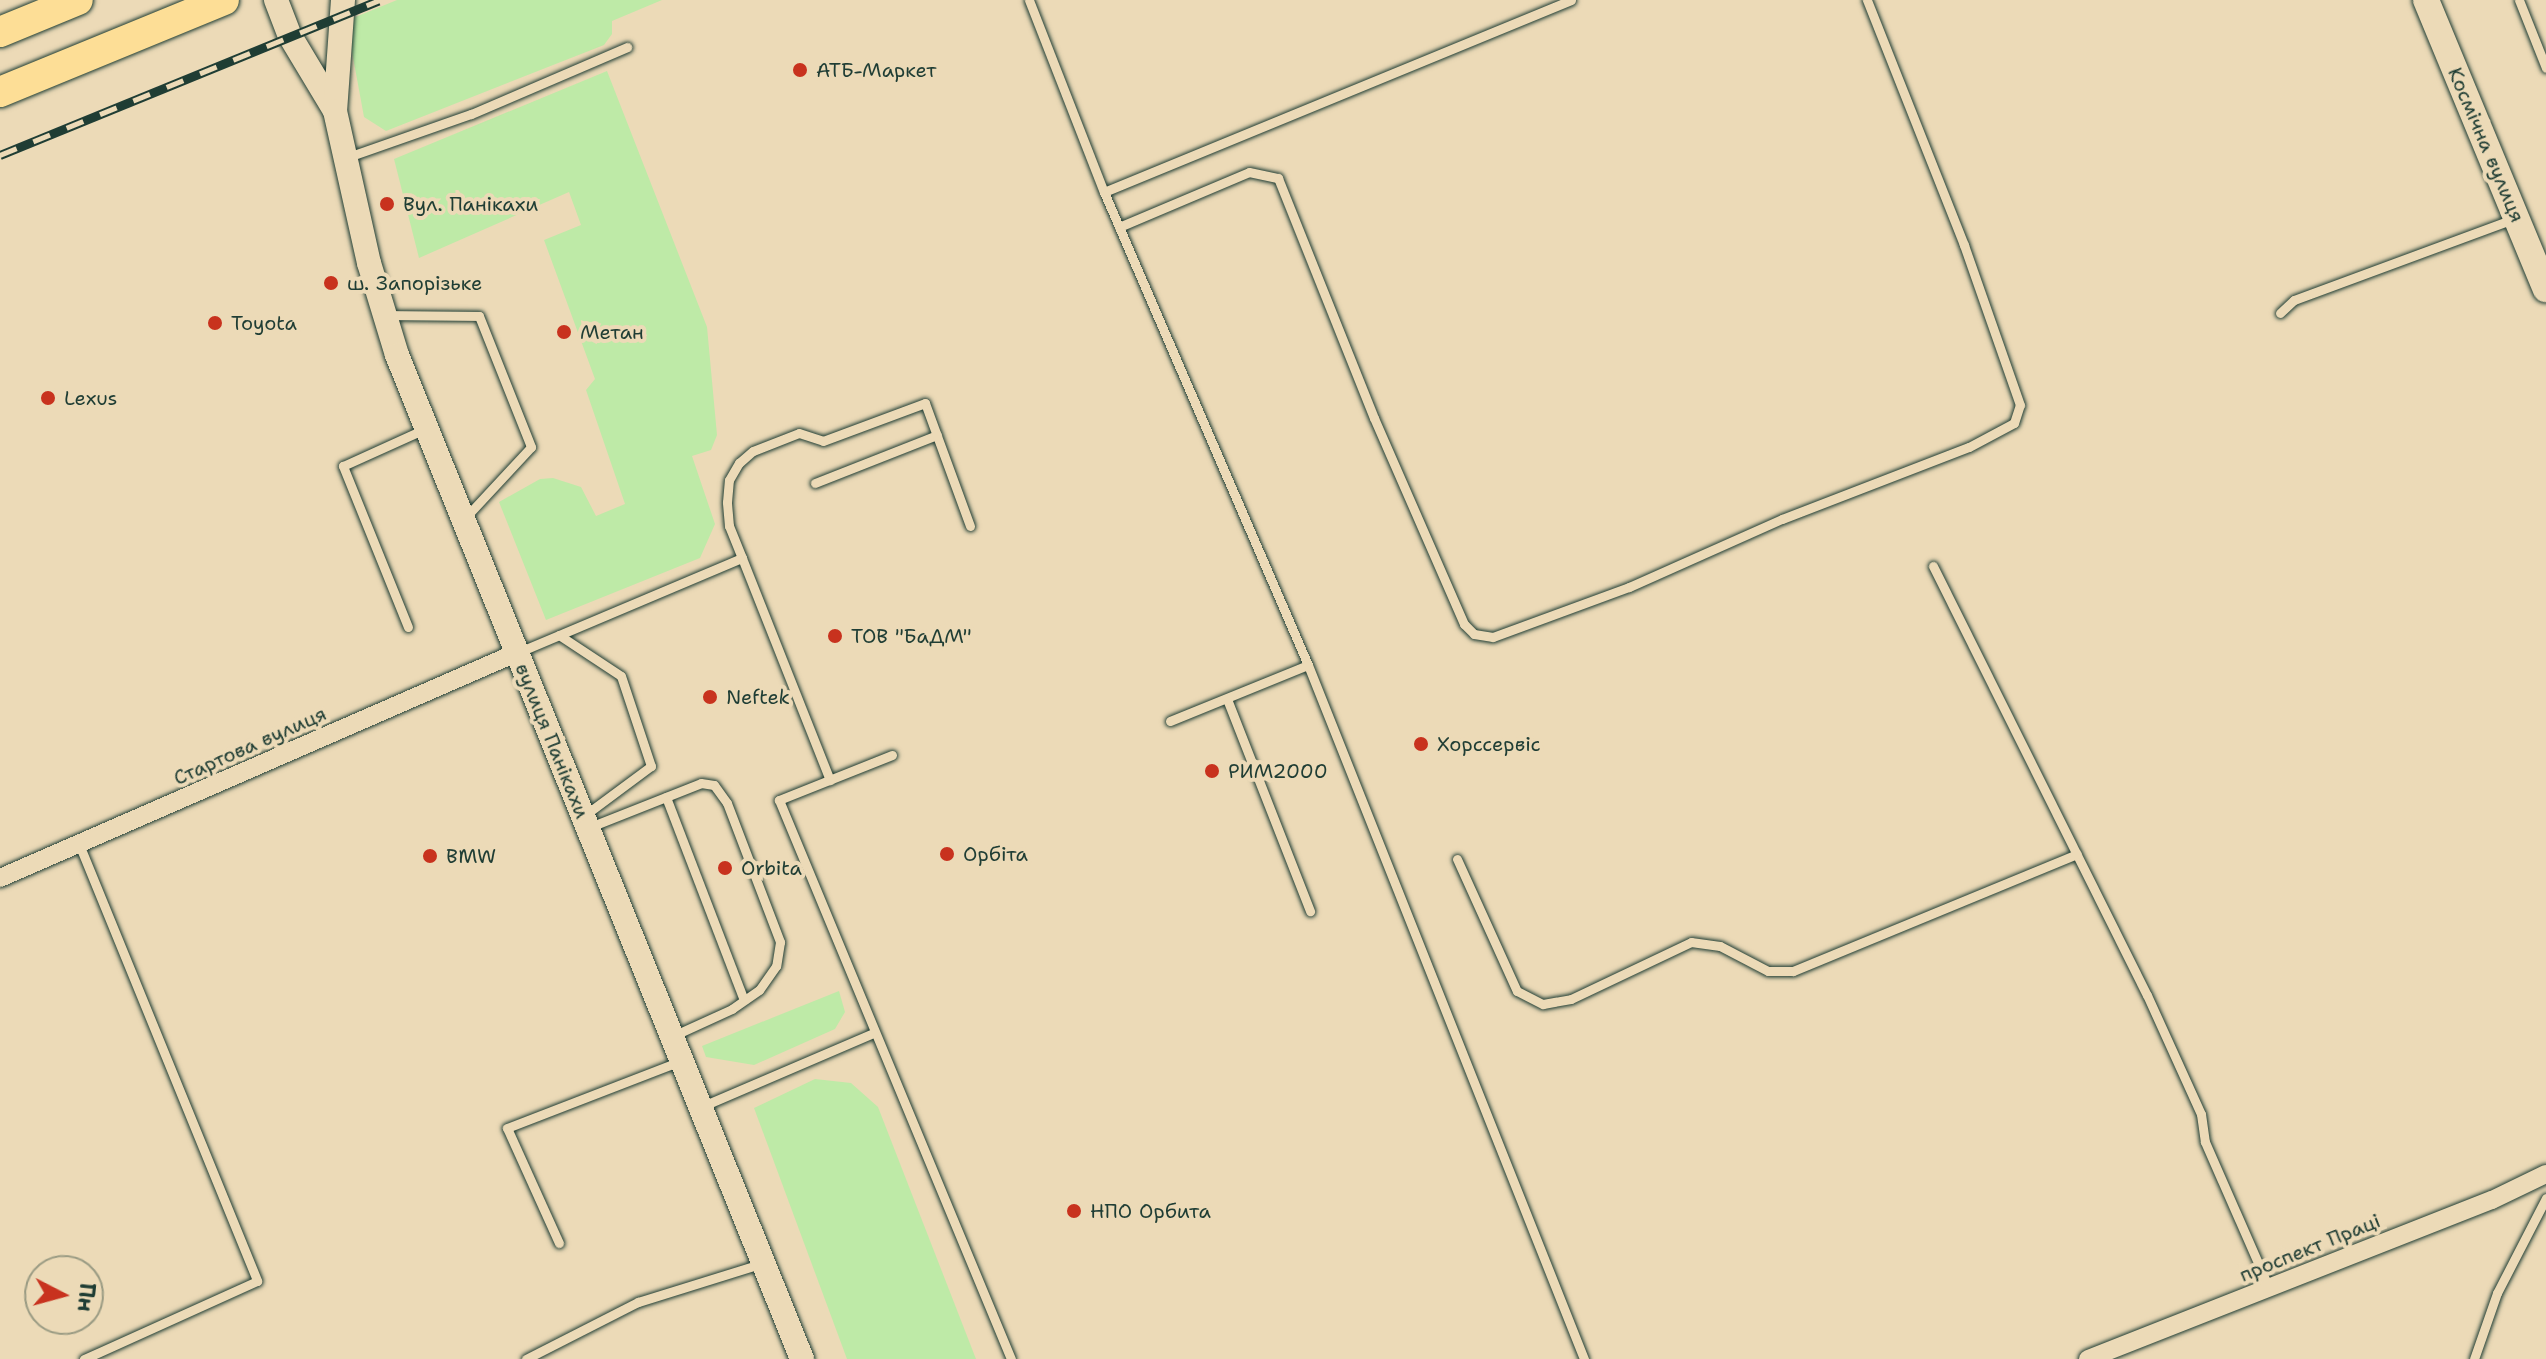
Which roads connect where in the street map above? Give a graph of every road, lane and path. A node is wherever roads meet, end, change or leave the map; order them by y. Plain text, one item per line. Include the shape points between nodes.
1 (78, 0) edge
2 (224, 0) edge
3 (276, 0) edge
4 (343, 0) edge
5 (1029, 0) edge
6 (1571, 0) edge
7 (1867, 0) edge
8 (2426, 0) edge
9 (2519, 0) edge
10 (0, 32) edge
11 (627, 47) dead end
12 (2546, 68) edge
13 (0, 92) edge
14 (335, 111) junction
15 (345, 158) junction
16 (1104, 192) junction
17 (2516, 217) junction
18 (1119, 227) junction
19 (2546, 289) edge
20 (2280, 313) dead end
21 (384, 315) junction
22 (425, 429) junction
23 (937, 435) junction
24 (815, 483) dead end
25 (462, 521) junction
26 (970, 526) dead end
27 (742, 558) junction
28 (1933, 566) dead end
29 (408, 627) dead end
30 (559, 635) junction
31 (516, 653) junction
32 (1308, 665) junction
33 (1227, 699) junction
34 (1170, 721) dead end
35 (892, 755) dead end
36 (830, 780) junction
37 (666, 797) junction
38 (585, 823) junction
39 (79, 844) junction
40 (2077, 854) junction
41 (1457, 859) dead end
42 (0, 878) edge
43 (1310, 911) dead end
44 (744, 1000) junction
45 (873, 1033) junction
46 (671, 1037) junction
47 (681, 1061) junction
48 (700, 1108) junction
49 (2546, 1174) edge
50 (2546, 1198) edge
51 (559, 1243) dead end
52 (763, 1263) junction
53 (2269, 1288) junction
54 (84, 1359) edge
55 (526, 1359) edge
56 (802, 1359) edge
57 (1011, 1359) edge
58 (1584, 1359) edge
59 (2088, 1359) edge
60 (2474, 1359) edge

1 - 10 main road
2 - 13 main road
3 - 14 street, вулиця Панікахи via 290,36
4 - 14 street, вулиця Панікахи
5 - 16 lane
6 - 16 lane
7 - 18 lane via 2020,405 2014,423 1969,447 1782,519 1629,587 1493,637 1474,634 1464,624 1278,178 1249,172
8 - 17 main road, Космічна вулиця
9 - 12 lane
11 - 15 lane via 471,114
14 - 15 street, вулиця Панікахи
15 - 21 street, вулиця Панікахи
16 - 18 lane
17 - 19 main road, Космічна вулиця
17 - 20 lane via 2294,300
18 - 32 lane
21 - 22 street, вулиця Панікахи
21 - 25 lane via 479,316 531,447
22 - 25 street, вулиця Панікахи
22 - 29 lane via 343,466
23 - 24 lane
23 - 26 lane
23 - 27 lane via 925,403 823,441 799,433 753,451 729,480 729,526
25 - 31 street, вулиця Панікахи
27 - 30 lane
27 - 36 lane
28 - 40 lane
30 - 31 lane
30 - 38 lane via 621,676 651,766
31 - 38 street, вулиця Панікахи
31 - 39 street, Стартова вулиця
32 - 33 lane
32 - 58 lane
33 - 34 lane
33 - 43 lane
35 - 36 lane
36 - 45 lane via 779,800
37 - 38 lane
37 - 44 lane
37 - 44 lane via 701,783 714,785 727,803 780,942 776,966
38 - 46 street, вулиця Панікахи
39 - 42 street, Стартова вулиця
39 - 54 lane via 257,1281
40 - 41 lane via 1793,971 1768,971 1720,946 1691,942 1571,999 1543,1004 1517,991
40 - 53 lane via 2201,1114 2205,1142
44 - 46 lane
45 - 48 lane
45 - 57 lane
46 - 47 street, вулиця Панікахи
47 - 48 street, вулиця Панікахи
47 - 51 lane via 507,1128
48 - 52 street, вулиця Панікахи
49 - 53 street, проспект Праці
50 - 60 lane via 2497,1293
52 - 55 lane via 638,1302
52 - 56 street, вулиця Панікахи
53 - 59 street, проспект Праці

